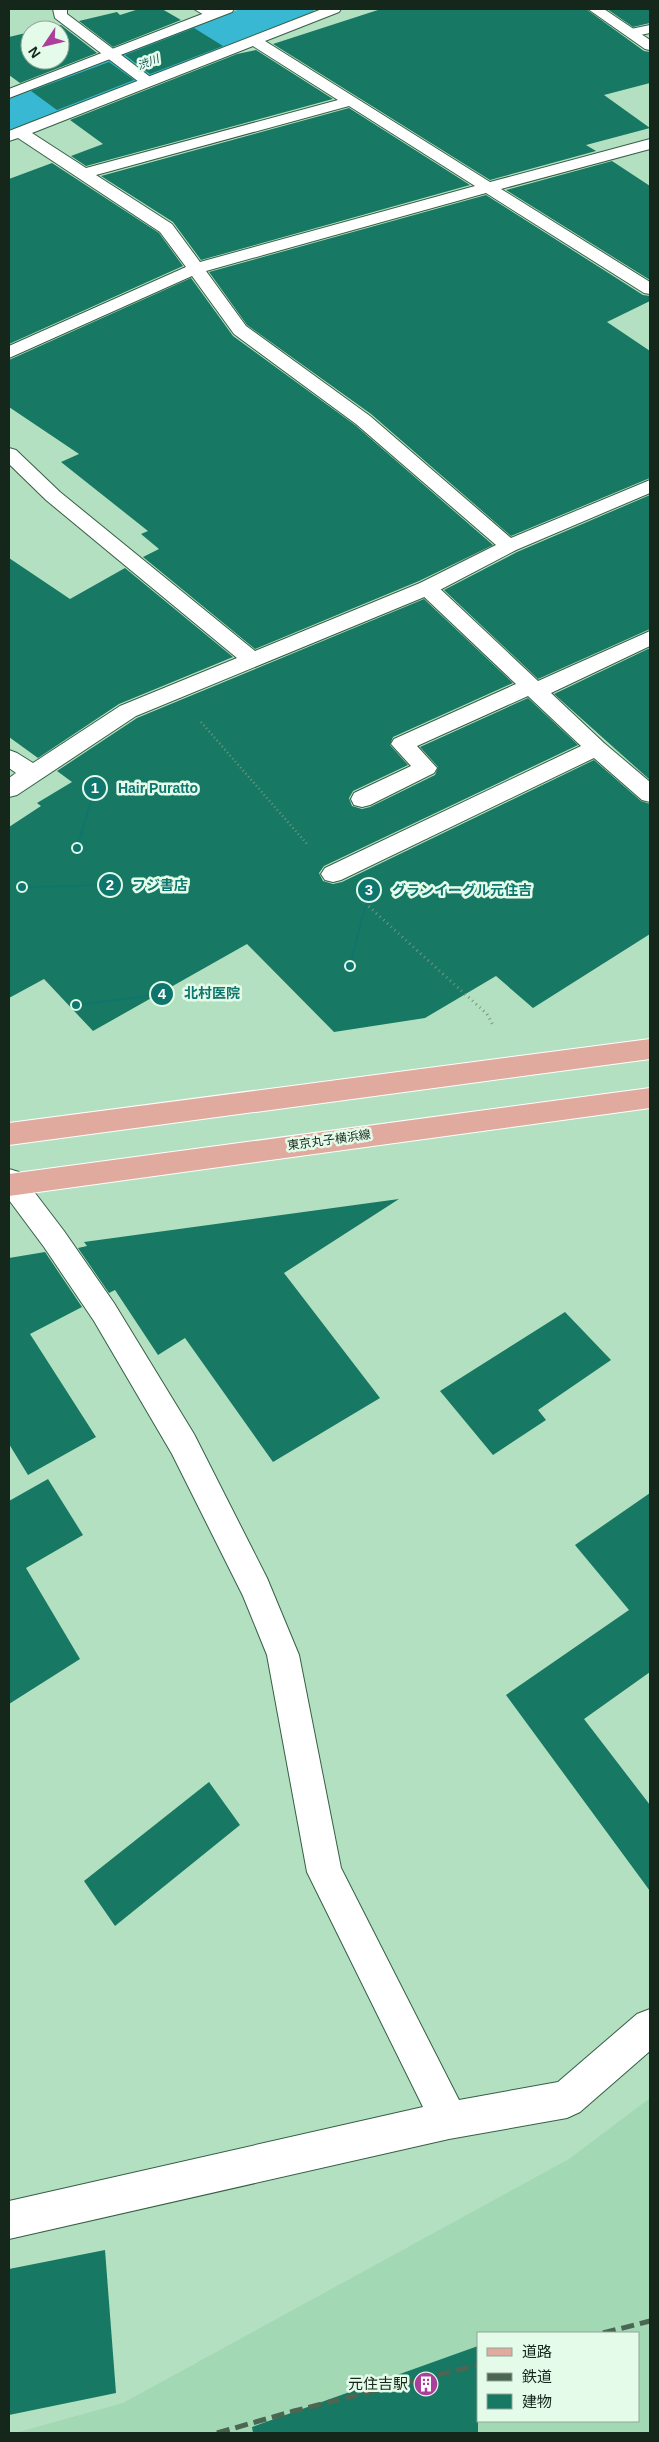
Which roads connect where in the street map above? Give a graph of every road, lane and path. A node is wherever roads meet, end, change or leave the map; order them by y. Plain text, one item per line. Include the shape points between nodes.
1 (60, 9) edge
2 (227, 9) edge
3 (334, 9) edge
4 (595, 9) edge
5 (206, 12) edge
6 (650, 29) edge
7 (631, 33) junction
8 (255, 41) junction
9 (650, 46) edge
10 (114, 56) junction
11 (144, 79) junction
12 (9, 94) edge
13 (352, 101) junction
14 (14, 134) edge
15 (650, 144) edge
16 (82, 174) junction
17 (489, 188) junction
18 (195, 269) junction
19 (650, 289) edge
20 (9, 353) edge
21 (9, 454) edge
22 (650, 486) edge
23 (509, 546) junction
24 (427, 588) junction
25 (650, 638) edge
26 (251, 659) junction
27 (533, 689) junction
28 (596, 748) junction
29 (9, 758) edge
30 (32, 773) junction
31 (9, 788) edge
32 (650, 794) edge
33 (362, 799) dead end
34 (333, 874) dead end
35 (650, 1049) edge
36 (650, 1098) edge
37 (9, 1134) edge
38 (9, 1183) edge
39 (650, 2027) edge
40 (449, 2120) junction
41 (9, 2220) edge

1 - 10 street via 60,15
2 - 5 street
3 - 8 street
4 - 7 street
5 - 10 street
6 - 7 street
7 - 9 street
8 - 11 street
8 - 13 street
10 - 11 street
10 - 12 street
11 - 14 street
13 - 16 street
13 - 17 street
14 - 16 street
15 - 17 street
16 - 18 street via 166,228
17 - 18 street
17 - 19 street
18 - 20 street
18 - 23 street via 240,330 363,420
21 - 26 street via 53,496
22 - 23 street
23 - 24 street
24 - 26 street
24 - 27 street
25 - 27 street
26 - 30 street via 128,711
27 - 28 street
27 - 33 street via 402,744 426,768
28 - 32 street
28 - 34 street
29 - 30 street
30 - 31 street
35 - 37 main road
36 - 38 main road, 東京丸子横浜線
38 - 40 street via 54,1239 104,1312 183,1444 256,1588 283,1655 324,1872
39 - 40 street via 568,2099
40 - 41 street

